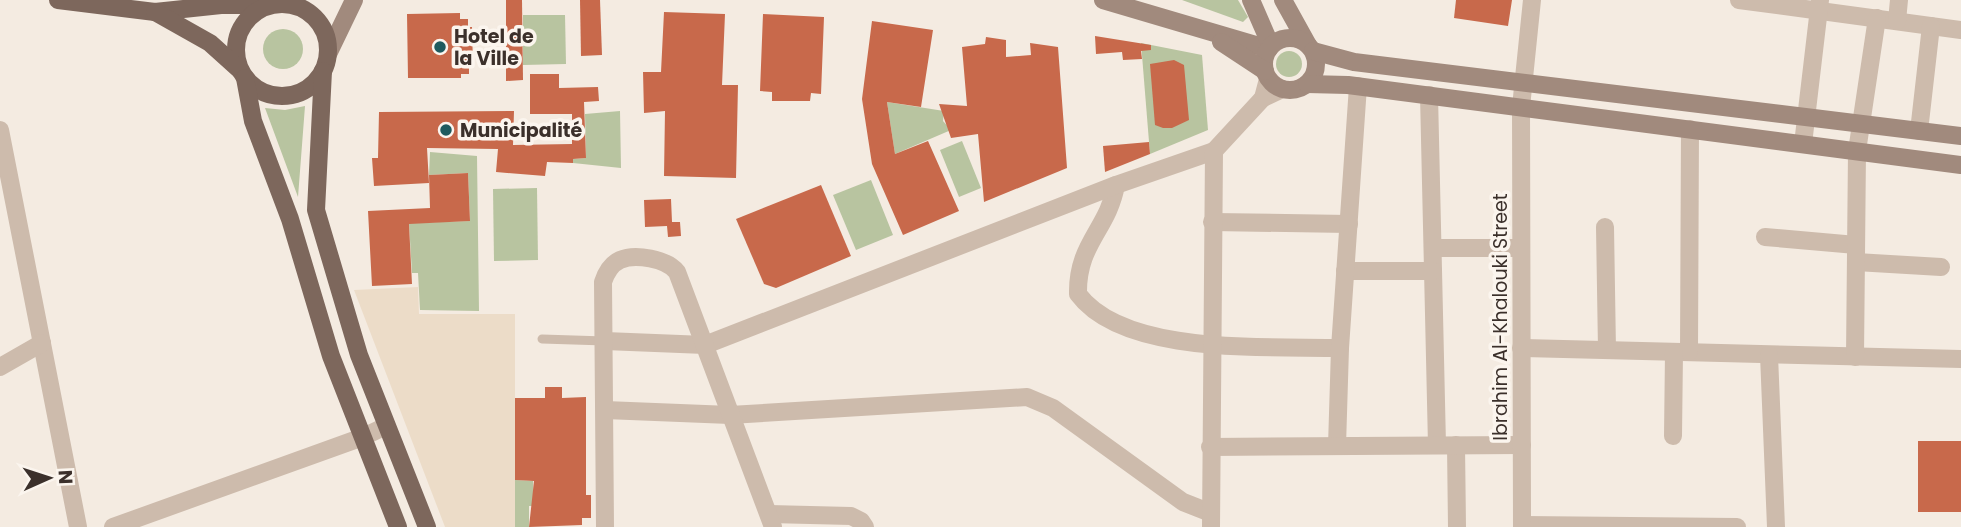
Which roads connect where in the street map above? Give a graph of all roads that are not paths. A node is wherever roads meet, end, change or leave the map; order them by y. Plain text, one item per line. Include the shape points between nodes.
1 (58, 0) edge
2 (354, 0) edge
3 (1144, 0) edge
4 (1251, 0) edge
5 (1283, 0) edge
6 (1532, 0) edge
7 (1739, 0) edge
8 (1748, 0) edge
9 (1899, 0) edge
10 (1105, 1) edge
11 (274, 3) edge
12 (1819, 4) edge
13 (155, 12) junction
14 (1877, 18) junction
15 (1898, 21) junction
16 (1931, 26) junction
17 (1961, 30) edge
18 (1206, 32) junction
19 (1270, 48) junction
20 (1310, 48) junction
21 (326, 63) junction
22 (243, 74) junction
23 (1272, 79) junction
24 (1522, 83) junction
25 (1307, 84) junction
26 (1358, 86) junction
27 (1429, 95) junction
28 (1521, 107) junction
29 (1806, 117) junction
30 (1859, 124) junction
31 (1690, 129) junction
32 (0, 130) edge
33 (1919, 131) junction
34 (1961, 136) edge
35 (1804, 144) junction
36 (1214, 150) junction
37 (1857, 151) junction
38 (1961, 165) edge
39 (1116, 185) junction
40 (6, 197) edge
41 (316, 210) junction
42 (290, 219) junction
43 (1212, 222) junction
44 (1349, 224) junction
45 (1605, 227) dead end
46 (1765, 237) dead end
47 (1433, 248) junction
48 (1521, 248) junction
49 (1856, 254) junction
50 (1941, 267) dead end
51 (1345, 271) junction
52 (1433, 271) junction
53 (542, 340) dead end
54 (605, 341) junction
55 (42, 343) junction
56 (1211, 344) junction
57 (705, 345) junction
58 (1340, 348) junction
59 (1521, 348) junction
60 (1607, 350) junction
61 (1681, 352) junction
62 (1769, 355) junction
63 (1855, 357) junction
64 (1961, 359) edge
65 (0, 367) edge
66 (605, 410) junction
67 (730, 415) junction
68 (386, 426) junction
69 (1673, 436) dead end
70 (363, 437) junction
71 (1437, 445) junction
72 (1456, 445) junction
73 (1522, 445) junction
74 (1337, 446) junction
75 (1210, 447) junction
76 (771, 520) edge
77 (1211, 520) edge
78 (1604, 525) edge
79 (1523, 526) edge
80 (78, 527) edge
81 (113, 527) edge
82 (398, 527) edge
83 (427, 527) edge
84 (605, 527) edge
85 (865, 527) edge
86 (1457, 527) edge
87 (1737, 527) edge
88 (1776, 527) edge

1 - 13 main road
2 - 21 main road
3 - 10 main road
4 - 19 main road
5 - 20 main road
6 - 24 street, Ibrahim Al-Khalouki Street
7 - 8 street
8 - 12 street
9 - 15 street
10 - 18 main road
11 - 13 main road
11 - 21 main road via 289,4 313,16 327,40
11 - 22 main road via 254,12 243,24 236,55
12 - 14 street
12 - 29 street
13 - 22 main road via 210,43
14 - 15 street
14 - 30 street
15 - 16 street
16 - 17 street
16 - 33 street
18 - 19 main road
18 - 23 main road
19 - 20 main road via 1293,38
19 - 23 main road
20 - 24 main road via 1354,62
20 - 25 main road via 1315,72
21 - 22 main road via 314,84 286,96 263,92
21 - 41 main road
22 - 42 main road via 253,121
23 - 25 main road via 1299,89
23 - 36 street via 1263,98
24 - 28 street, Ibrahim Al-Khalouki Street
24 - 29 main road
25 - 26 main road
26 - 27 main road
26 - 44 street
27 - 28 main road
27 - 47 street
28 - 31 main road
28 - 48 street, Ibrahim Al-Khalouki Street
29 - 30 main road
29 - 35 street
30 - 33 main road
30 - 37 street
31 - 35 main road
31 - 61 street
32 - 40 street
33 - 34 main road
35 - 37 main road
36 - 39 street
36 - 43 street
37 - 38 main road
37 - 49 street
39 - 56 street via 1113,203 1082,256 1078,294 1101,315 1158,338
39 - 57 street
40 - 55 street
41 - 42 main road
41 - 68 main road via 359,355
42 - 70 main road via 331,356
43 - 44 street
43 - 56 street
44 - 51 street
45 - 60 street
46 - 49 street
47 - 48 street
47 - 52 street
48 - 59 street, Ibrahim Al-Khalouki Street
49 - 50 street
49 - 63 street
51 - 52 street
51 - 58 street
52 - 71 street
53 - 54 lane
54 - 57 street
54 - 57 street via 603,282 612,266 628,258 673,267
54 - 66 street
55 - 65 street
55 - 80 street
56 - 58 street
56 - 75 street
57 - 67 street
58 - 74 street
59 - 60 street
59 - 73 street, Ibrahim Al-Khalouki Street
60 - 61 street
61 - 62 street
61 - 69 street
62 - 63 street
62 - 88 street
63 - 64 street
66 - 67 street
66 - 84 street
67 - 76 street
67 - 77 street via 1027,397 1054,408
68 - 70 street
68 - 83 main road
70 - 81 street
70 - 82 main road
71 - 72 street
71 - 74 street
72 - 73 street
72 - 86 street
73 - 79 street, Ibrahim Al-Khalouki Street
74 - 75 street
75 - 77 street
76 - 85 street via 851,516
78 - 79 street
78 - 87 street

